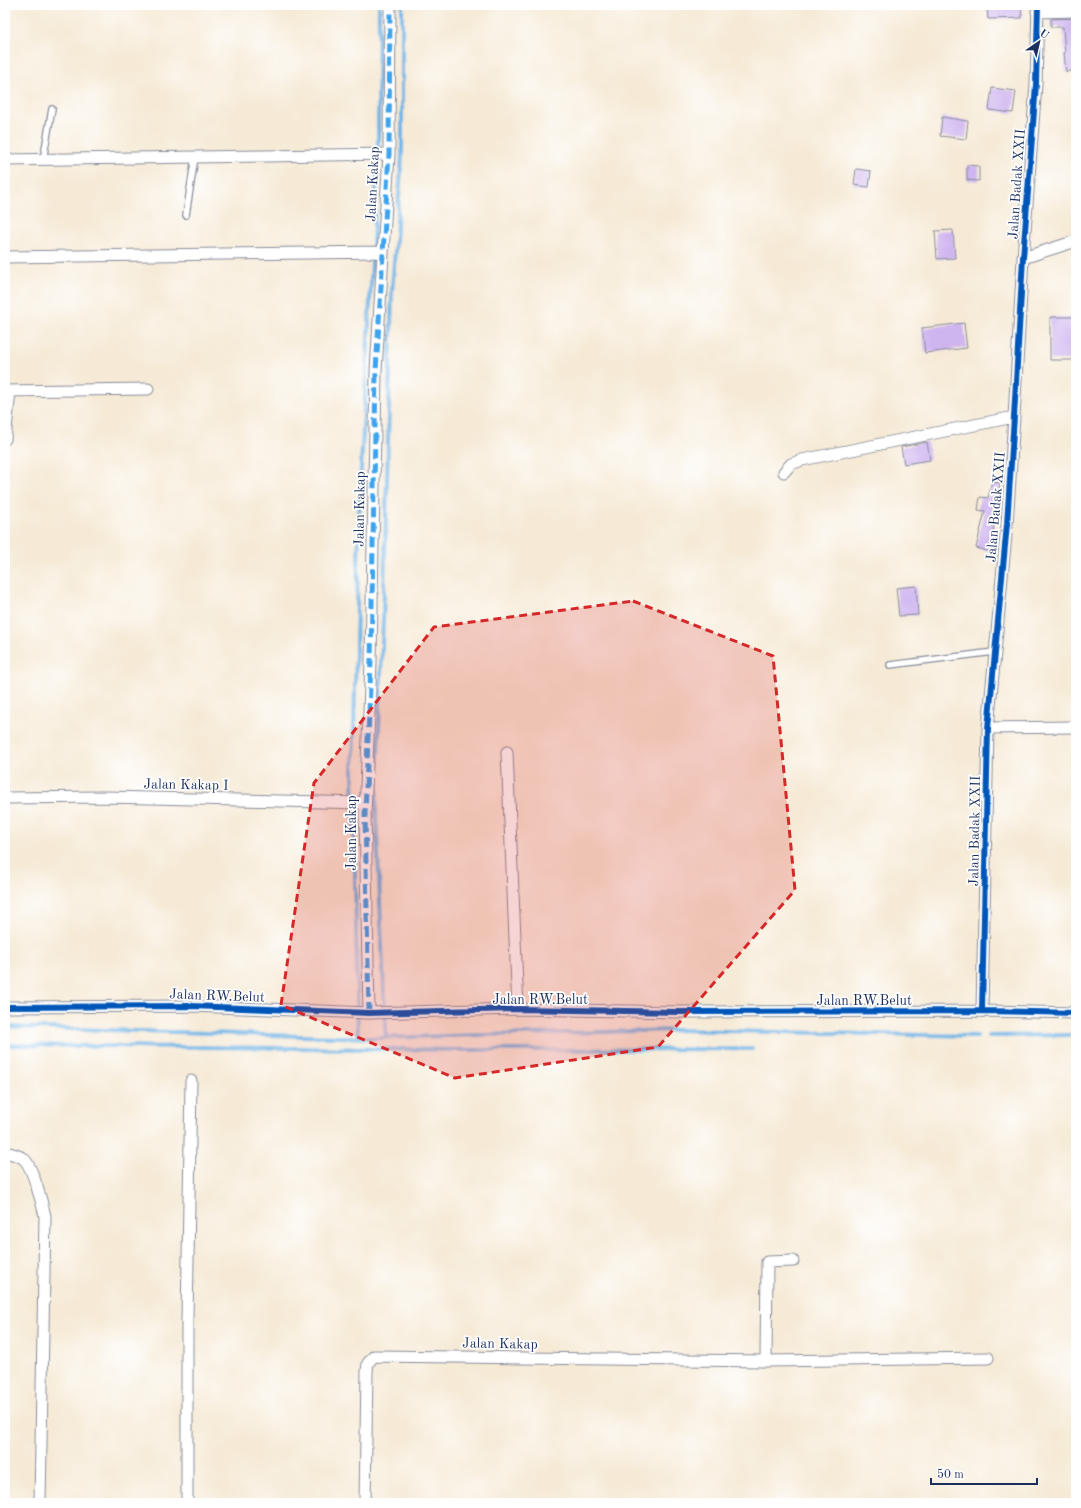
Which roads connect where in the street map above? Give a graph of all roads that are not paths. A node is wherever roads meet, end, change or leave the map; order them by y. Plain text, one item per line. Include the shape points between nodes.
1 (390, 5) edge
2 (1038, 8) edge
3 (1076, 11) edge
4 (52, 109) dead end
5 (389, 154) junction
6 (195, 158) junction
7 (5, 160) edge
8 (44, 160) junction
9 (186, 215) dead end
10 (1076, 241) edge
11 (383, 252) junction
12 (5, 257) edge
13 (1023, 258) junction
14 (148, 390) dead end
15 (8, 391) edge
16 (1014, 417) junction
17 (5, 439) edge
18 (784, 472) dead end
19 (994, 652) junction
20 (890, 665) dead end
21 (1076, 727) edge
22 (988, 728) junction
23 (507, 752) dead end
24 (5, 798) edge
25 (365, 803) junction
26 (5, 1007) edge
27 (518, 1009) junction
28 (982, 1011) junction
29 (369, 1013) junction
30 (1076, 1013) edge
31 (191, 1081) dead end
32 (5, 1152) edge
33 (793, 1261) dead end
34 (988, 1358) dead end
35 (772, 1361) junction
36 (40, 1503) edge
37 (187, 1503) edge
38 (365, 1503) edge

1 - 5 street, Jalan Kakap
2 - 3 street
2 - 13 street, Jalan Badak XXII via 1036,84
4 - 8 lane
5 - 6 street
5 - 11 street, Jalan Kakap
6 - 8 street
6 - 9 lane
7 - 8 street
10 - 13 street
11 - 12 street
11 - 25 street, Jalan Kakap via 376,371 371,661
13 - 16 street, Jalan Badak XXII
14 - 15 street
15 - 17 street
16 - 18 street via 802,460 792,464
16 - 19 street, Jalan Badak XXII via 1007,524
19 - 20 lane
19 - 22 street, Jalan Badak XXII
21 - 22 street
22 - 28 street, Jalan Badak XXII
23 - 27 street
24 - 25 street, Jalan Kakap I via 105,797
25 - 29 street, Jalan Kakap
26 - 29 street, Jalan RW.Belut via 191,1006
27 - 28 street, Jalan RW.Belut via 679,1012
27 - 29 street, Jalan RW.Belut
28 - 30 street, Jalan RW.Belut
31 - 37 street
32 - 36 street via 20,1156 28,1164 45,1216
33 - 35 street via 767,1262
34 - 35 street
35 - 38 street, Jalan Kakap via 374,1356 368,1362 366,1372

